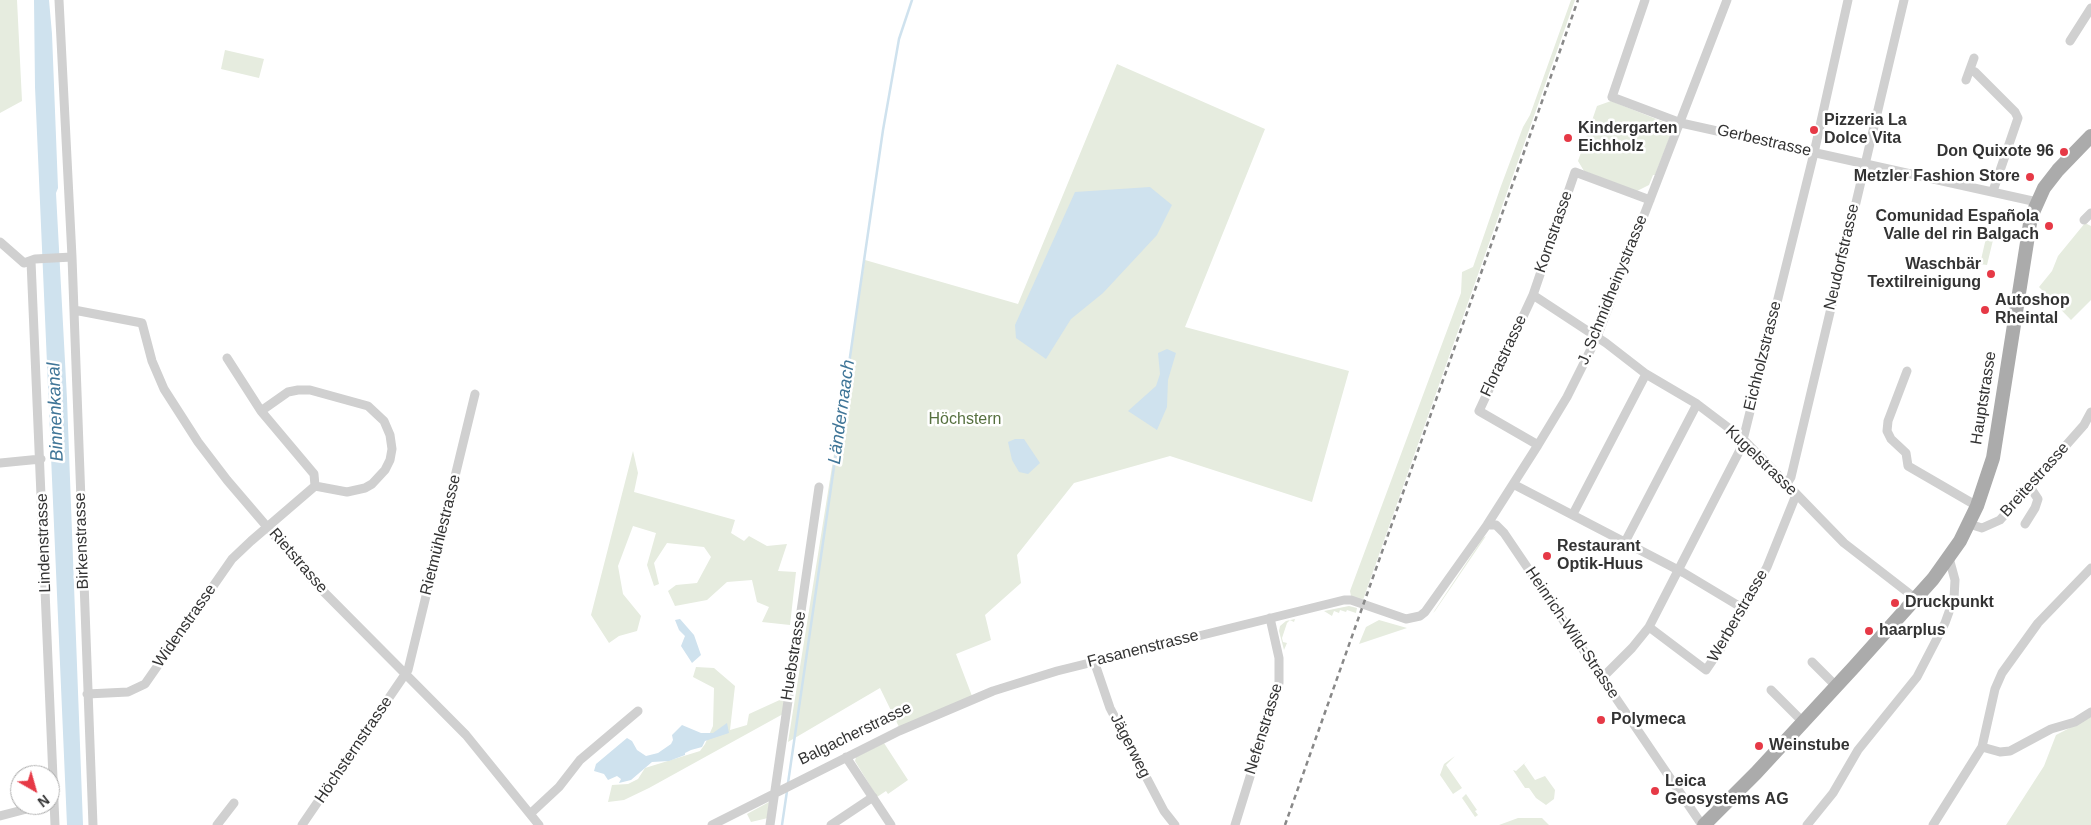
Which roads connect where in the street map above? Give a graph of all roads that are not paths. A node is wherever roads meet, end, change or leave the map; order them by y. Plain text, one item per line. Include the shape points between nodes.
1 (59, 0) edge
2 (1645, 0) edge
3 (1727, 0) edge
4 (1848, 0) edge
5 (1904, 0) edge
6 (2091, 8) edge
7 (2070, 41) dead end
8 (1974, 58) dead end
9 (1970, 70) junction
10 (1966, 80) dead end
11 (1681, 123) junction
12 (2091, 136) edge
13 (1814, 152) junction
14 (1864, 163) junction
15 (1993, 191) junction
16 (1650, 200) junction
17 (2037, 202) junction
18 (0, 242) edge
19 (69, 258) junction
20 (35, 260) junction
21 (1533, 295) junction
22 (74, 310) junction
23 (1597, 337) junction
24 (227, 358) dead end
25 (1907, 371) dead end
26 (1646, 374) junction
27 (475, 394) dead end
28 (1697, 404) junction
29 (261, 411) junction
30 (2091, 412) edge
31 (1742, 438) junction
32 (1538, 445) junction
33 (41, 459) junction
34 (0, 463) edge
35 (1513, 484) junction
36 (1786, 485) junction
37 (315, 486) junction
38 (819, 487) dead end
39 (2030, 487) junction
40 (1796, 495) junction
41 (1978, 506) junction
42 (1573, 514) junction
43 (1969, 524) junction
44 (2026, 524) dead end
45 (1487, 525) junction
46 (269, 528) junction
47 (1625, 542) junction
48 (1949, 558) junction
49 (2091, 568) edge
50 (1678, 571) junction
51 (1915, 598) junction
52 (1744, 609) junction
53 (1270, 618) junction
54 (1649, 627) junction
55 (1094, 661) junction
56 (1812, 662) dead end
57 (405, 675) junction
58 (1602, 678) junction
59 (1018, 683) joint
60 (1836, 686) junction
61 (1771, 690) dead end
62 (87, 694) junction
63 (638, 711) dead end
64 (2091, 712) edge
65 (1804, 722) junction
66 (1982, 747) junction
67 (846, 757) junction
68 (51, 765) edge
69 (776, 792) junction
70 (873, 797) junction
71 (234, 803) dead end
72 (530, 814) junction
73 (93, 825) edge
74 (218, 825) edge
75 (302, 825) edge
76 (539, 825) edge
77 (712, 825) edge
78 (770, 825) edge
79 (831, 825) edge
80 (891, 825) edge
81 (1175, 825) edge
82 (1235, 825) edge
83 (1703, 825) edge
84 (1807, 825) edge
85 (1933, 825) edge

1 - 19 street, Birkenstrasse
2 - 11 street, Gerbestrasse via 1612,97
3 - 11 street, J. Schmidheinystrasse
4 - 13 street, Eichholzstrasse
5 - 14 street, Neudorfstrasse
6 - 7 street
8 - 9 street
9 - 10 street
9 - 15 street via 2018,118
11 - 13 street, Gerbestrasse
11 - 16 street, J. Schmidheinystrasse
12 - 17 main road, Hauptstrasse via 2058,170
13 - 14 street, Gerbestrasse
13 - 31 street, Eichholzstrasse
14 - 15 street, Gerbestrasse
14 - 36 street, Neudorfstrasse via 1791,477
15 - 17 street, Gerbestrasse
16 - 21 street, Kornstrasse via 1575,172
16 - 23 street, J. Schmidheinystrasse
17 - 41 main road, Hauptstrasse via 2028,230 1992,458
18 - 20 street via 18,260 24,263
19 - 20 street
19 - 22 street, Birkenstrasse
20 - 33 street, Lindenstrasse
21 - 23 street, Kornstrasse
21 - 32 street, Florastrasse via 1479,411
22 - 46 street, Rietstrasse via 142,323 158,376 171,401 198,442
22 - 62 street, Birkenstrasse
23 - 26 street, Kugelstrasse
23 - 32 street, J. Schmidheinystrasse
24 - 29 street
25 - 41 street via 1888,421 1890,439 1906,453 1908,466
26 - 28 street, Kugelstrasse
26 - 42 street
27 - 57 street, Rietmühlestrasse
28 - 31 street, Kugelstrasse
28 - 47 street
29 - 37 street via 314,474
29 - 37 street via 288,392 310,390 368,406 384,420 392,449 390,460 379,478 365,488 347,492
30 - 39 street, Breitestrasse via 2084,425
31 - 36 street, Kugelstrasse
31 - 50 street, Eichholzstrasse via 1731,471
32 - 35 street, J. Schmidheinystrasse
33 - 34 street
33 - 68 street, Lindenstrasse
35 - 42 street
35 - 45 street, J. Schmidheinystrasse
36 - 40 street, Kugelstrasse
37 - 46 street, Widenstrasse
38 - 69 street, Huebstrasse
39 - 43 street, Breitestrasse via 1994,525 1982,528
39 - 44 street via 2038,499
40 - 51 street, Kugelstrasse via 1844,543
40 - 52 street, Werberstrasse via 1767,567
41 - 43 main road, Hauptstrasse
42 - 47 street
43 - 48 main road, Hauptstrasse
45 - 53 street, J. Schmidheinystrasse via 1431,606 1420,616 1406,619 1344,600
45 - 58 street, Heinrich-Wild-Strasse via 1496,525 1504,533
46 - 57 street, Rietstrasse via 316,584
46 - 62 street, Widenstrasse via 232,560 145,684 128,692
47 - 50 street
48 - 51 main road, Hauptstrasse
48 - 84 street via 1954,598 1917,677 1858,750 1833,793
49 - 66 street via 2038,623 2002,673 1995,689
50 - 52 street
50 - 54 street, Eichholzstrasse
51 - 60 main road
52 - 54 street, Werberstrasse via 1706,670
53 - 55 street, Fasanenstrasse
53 - 82 street, Nefenstrasse via 1279,658 1279,683
54 - 58 street, Eichholzstrasse
55 - 59 street, Fasanenstrasse
55 - 81 street, Jägerweg via 1110,708 1164,811
56 - 60 street
57 - 72 street, Rietstrasse via 466,735
57 - 75 street, Höchsternstrasse
58 - 83 street, Heinrich-Wild-Strasse
59 - 67 street, Balgacherstrasse via 953,707
60 - 65 main road
61 - 65 street
62 - 73 street, Birkenstrasse
63 - 72 street via 580,760 559,787
64 - 66 street via 2010,750 2000,752
65 - 83 main road
66 - 85 street
67 - 69 street, Balgacherstrasse
67 - 70 street
69 - 77 street, Balgacherstrasse
69 - 78 street, Huebstrasse
70 - 79 street
70 - 80 street
71 - 74 street
72 - 76 street, Rietstrasse

